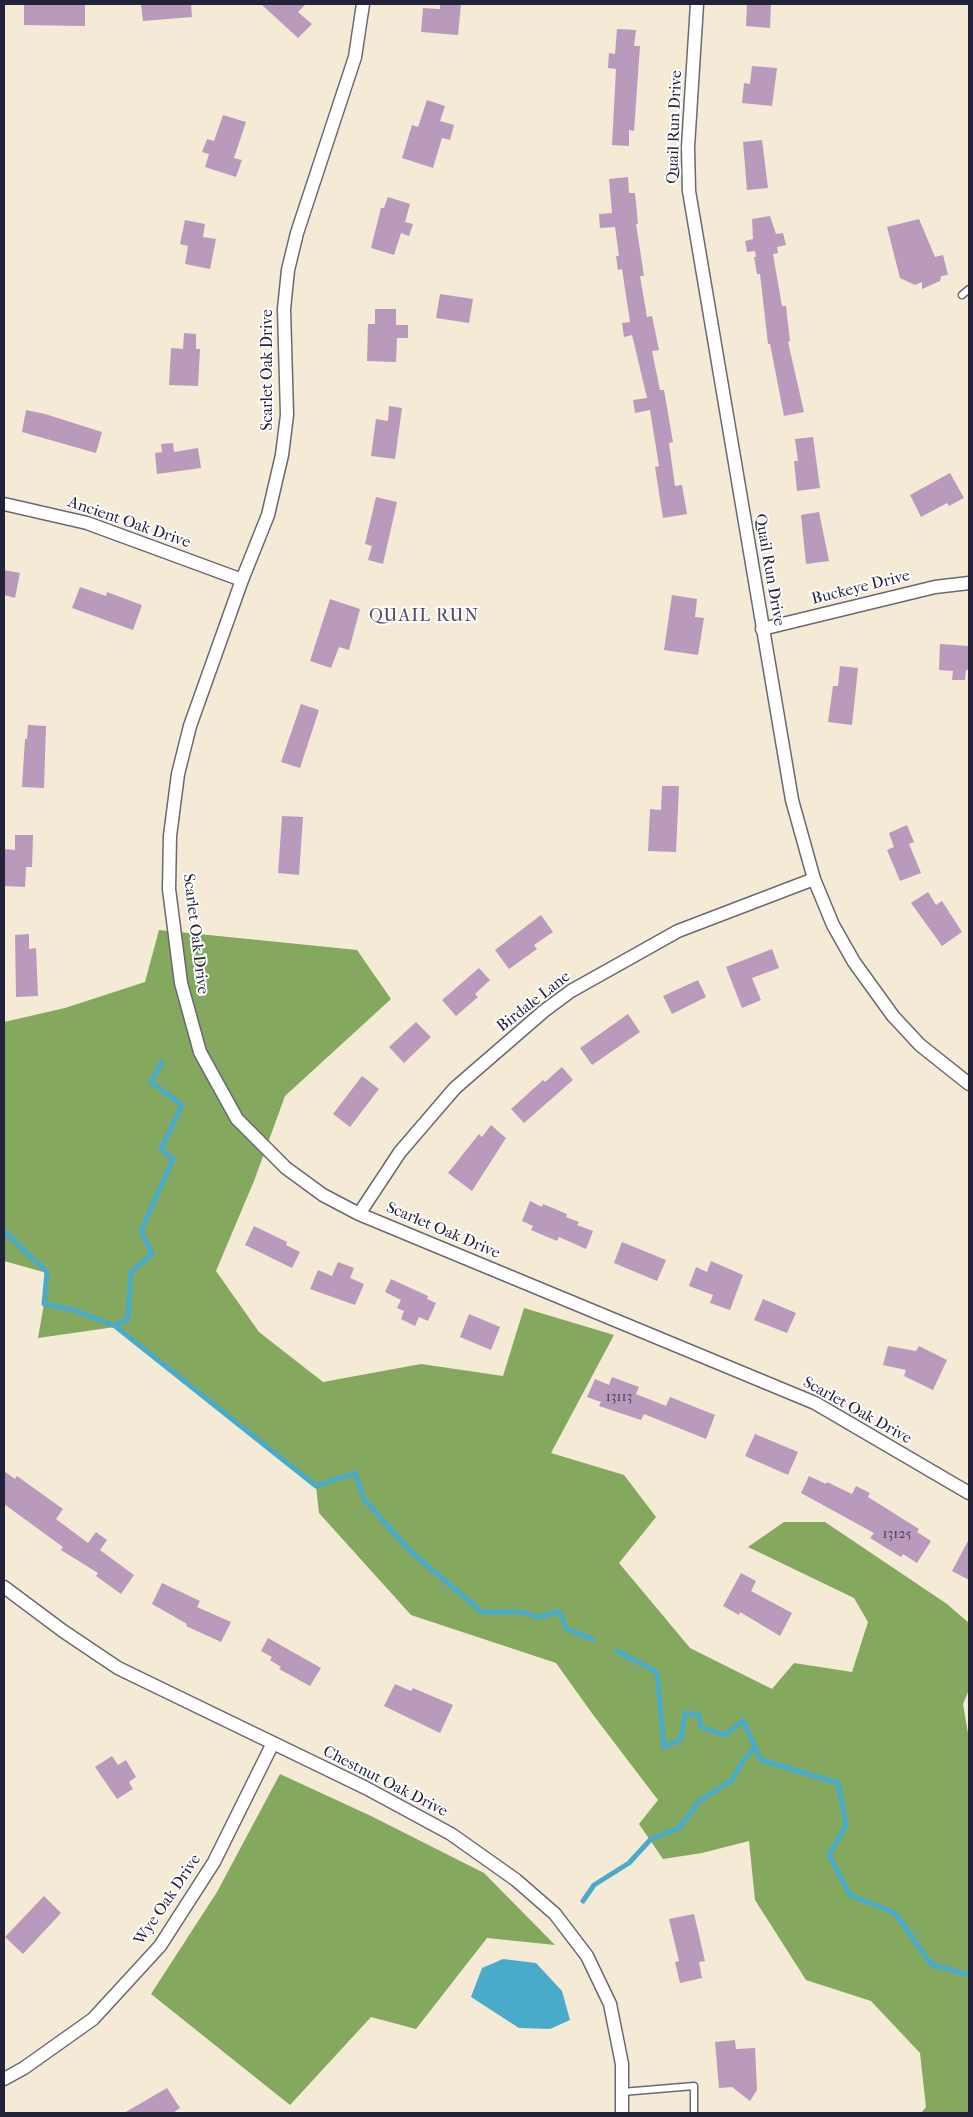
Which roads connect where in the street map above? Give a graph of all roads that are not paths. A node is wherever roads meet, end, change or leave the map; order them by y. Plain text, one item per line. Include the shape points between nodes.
1 (363, 4) edge
2 (697, 4) edge
3 (969, 289) edge
4 (962, 295) dead end
5 (4, 504) edge
6 (242, 580) junction
7 (969, 583) edge
8 (762, 629) junction
9 (814, 879) junction
10 (969, 1084) edge
11 (360, 1214) junction
12 (969, 1493) edge
13 (4, 1587) edge
14 (273, 1743) junction
15 (4, 2079) edge
16 (622, 2092) junction
17 (622, 2113) edge
18 (694, 2113) edge

1 - 6 street, Scarlet Oak Drive via 355,58 297,233 288,270 284,309 287,415 282,455 268,515
2 - 8 street, Quail Run Drive via 688,147 689,191
3 - 4 lane
5 - 6 street, Ancient Oak Drive via 87,523
6 - 11 street, Scarlet Oak Drive via 190,726 178,774 170,836 169,889 181,983 200,1052 237,1119 286,1168 323,1195
7 - 8 street, Buckeye Drive via 935,587
8 - 9 street, Quail Run Drive via 792,800
9 - 10 street, Quail Run Drive via 833,925 854,962 892,1016 920,1045
9 - 11 street, Birdale Lane via 678,931 564,996 455,1088 400,1152
11 - 12 street, Scarlet Oak Drive via 815,1403
13 - 14 street, Chestnut Oak Drive via 118,1668
14 - 15 street, Wye Oak Drive via 214,1862 160,1946 93,2019
14 - 16 street, Chestnut Oak Drive via 451,1834 516,1880 555,1914 587,1956 610,2004 622,2064
16 - 17 street, Chestnut Oak Drive
16 - 18 lane via 694,2086

